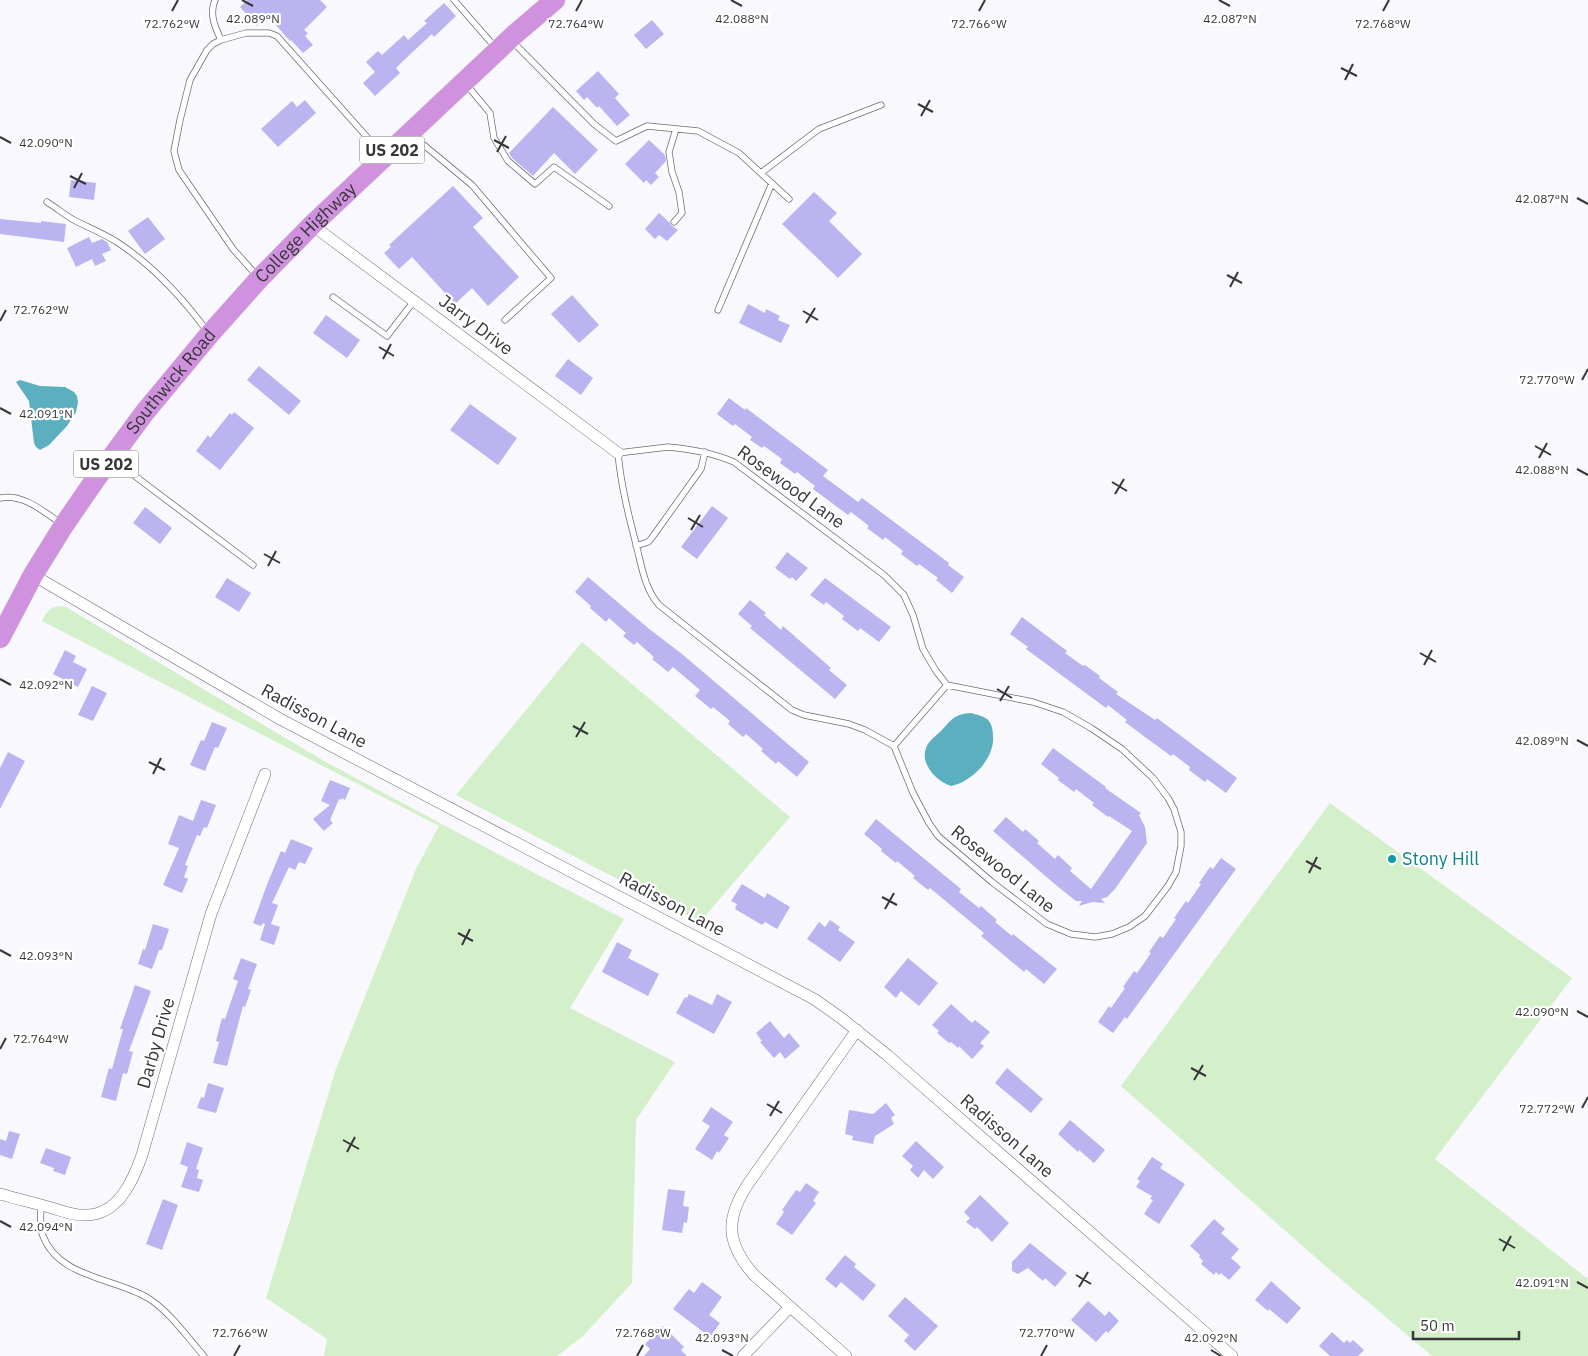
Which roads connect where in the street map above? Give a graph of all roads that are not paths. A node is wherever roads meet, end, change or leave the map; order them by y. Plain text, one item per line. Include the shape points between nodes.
1 (215, 0) edge
2 (454, 0) edge
3 (555, 0) edge
4 (221, 40) junction
5 (504, 45) junction
6 (464, 82) junction
7 (881, 105) dead end
8 (676, 129) junction
9 (410, 133) junction
10 (384, 157) junction
11 (761, 173) junction
12 (772, 183) junction
13 (789, 199) dead end
14 (47, 202) dead end
15 (610, 206) dead end
16 (674, 222) dead end
17 (312, 225) junction
18 (259, 279) junction
19 (333, 297) dead end
20 (414, 301) junction
21 (235, 306) joint
22 (718, 310) dead end
23 (505, 320) dead end
24 (209, 335) junction
25 (705, 452) junction
26 (618, 453) junction
27 (111, 458) junction
28 (0, 498) edge
29 (64, 525) junction
30 (636, 546) junction
31 (253, 565) dead end
32 (33, 575) junction
33 (0, 638) edge
34 (946, 685) junction
35 (894, 746) junction
36 (265, 774) dead end
37 (857, 1030) junction
38 (0, 1194) edge
39 (41, 1205) junction
40 (790, 1307) junction
41 (204, 1356) edge
42 (742, 1356) edge
43 (846, 1356) edge
44 (1232, 1356) edge

1 - 4 lane via 212,18
2 - 5 lane
3 - 5 highway, College Highway / US 202
4 - 10 lane via 246,33 277,36
4 - 18 lane via 207,50 190,80 174,150 179,170 233,250
5 - 6 highway, College Highway / US 202
5 - 8 lane via 616,141 647,126
6 - 9 highway, College Highway / US 202
6 - 15 lane via 490,112 494,138 508,161 535,184 554,168
7 - 11 lane via 819,129
8 - 11 lane via 698,131 739,153
8 - 16 lane via 669,152 682,213
9 - 10 highway, College Highway / US 202
9 - 23 lane via 472,185 551,278
10 - 17 highway, College Highway / US 202
11 - 12 lane
12 - 13 lane
12 - 22 lane
14 - 24 lane via 140,259 190,309
17 - 18 highway, College Highway / US 202
17 - 20 street, Jarry Drive
18 - 21 highway, College Highway / US 202
19 - 20 lane via 387,336
20 - 26 street, Jarry Drive
21 - 24 highway, Southwick Road / US 202
24 - 27 highway, Southwick Road / US 202
25 - 26 lane, Rosewood Lane via 668,447
25 - 30 lane via 701,469 651,540
25 - 34 lane, Rosewood Lane via 734,462 884,575 904,595 924,649
26 - 30 lane
27 - 29 highway, Southwick Road / US 202
27 - 31 lane
28 - 29 lane via 22,499
29 - 32 highway, Southwick Road / US 202
30 - 35 lane via 646,584 659,605 780,701 804,715 865,730
32 - 33 highway, Southwick Road / US 202
32 - 37 street, Radisson Lane via 280,719 801,991
34 - 35 lane
34 - 35 lane, Rosewood Lane via 1033,702 1063,712 1122,749 1153,778 1174,809 1181,832 1181,846 1176,872 1150,910 1129,927 1095,937 1071,934 1039,919 938,836 913,793
36 - 39 street, Darby Drive via 211,914 136,1170 119,1199 98,1214 77,1215
37 - 40 street via 748,1184 734,1210 732,1237 743,1263
37 - 44 street, Radisson Lane
38 - 39 street, Darby Drive
39 - 41 lane via 42,1235 57,1257 83,1272 150,1299
40 - 42 street
40 - 43 street

